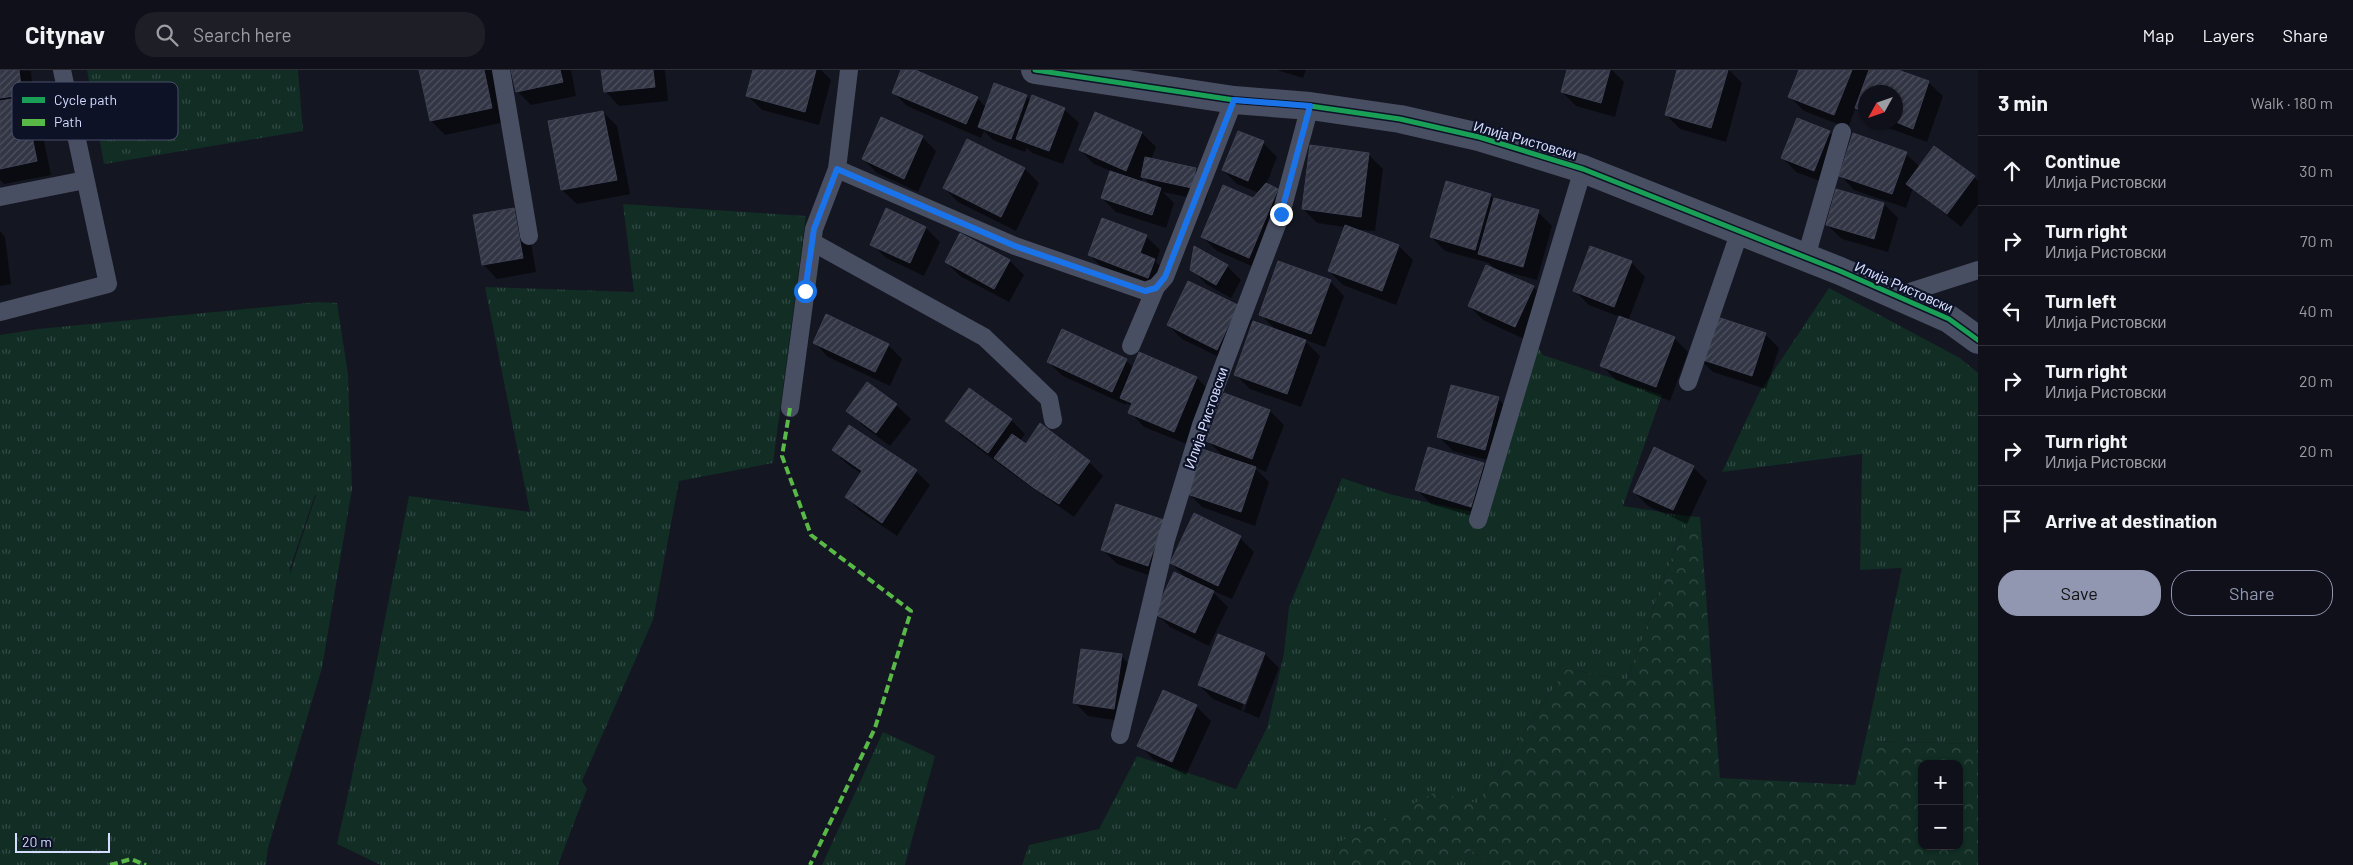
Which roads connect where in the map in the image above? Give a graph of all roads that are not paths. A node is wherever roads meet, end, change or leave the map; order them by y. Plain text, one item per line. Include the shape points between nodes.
1 (501, 70) edge
2 (849, 70) edge
3 (1035, 70) edge
4 (1234, 100) junction
5 (1310, 106) junction
6 (1842, 132) dead end
7 (77, 140) edge
8 (837, 169) junction
9 (1583, 169) junction
10 (85, 180) junction
11 (0, 196) edge
12 (1740, 231) junction
13 (529, 236) dead end
14 (812, 242) junction
15 (1806, 258) junction
16 (1978, 270) edge
17 (1156, 288) junction
18 (1897, 296) junction
19 (0, 312) edge
20 (1978, 340) edge
21 (1131, 346) dead end
22 (1688, 382) dead end
23 (790, 408) dead end
24 (1053, 420) dead end
25 (1478, 520) dead end
26 (1120, 735) dead end

1 - 13 lane
2 - 8 lane
3 - 4 street, Илија Ристовски
4 - 5 street, Илија Ристовски
4 - 17 lane via 1165,277
5 - 9 street, Илија Ристовски via 1418,123 1479,137
5 - 26 lane, Илија Ристовски via 1281,214 1202,425 1166,540
6 - 15 lane
7 - 10 lane
8 - 14 lane
8 - 17 lane via 1015,246 1145,291
9 - 12 street, Илија Ристовски
9 - 25 lane, Илија Ристовски
10 - 11 lane
10 - 19 lane via 108,284
12 - 15 street, Илија Ристовски
12 - 22 lane
14 - 23 lane
14 - 24 lane via 984,337 1049,399
15 - 18 street, Илија Ристовски
16 - 18 lane
17 - 21 lane
18 - 20 street, Илија Ристовски via 1949,319

